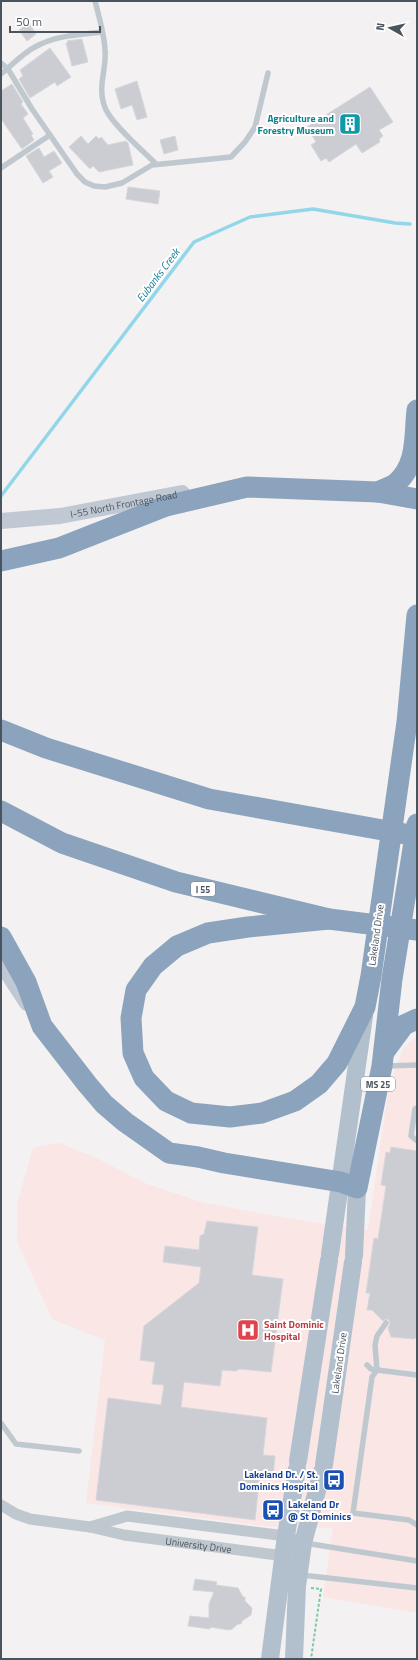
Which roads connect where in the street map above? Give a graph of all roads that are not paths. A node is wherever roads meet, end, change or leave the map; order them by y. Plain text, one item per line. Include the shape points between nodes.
1 (95, 1) edge
2 (102, 32) junction
3 (1, 63) edge
4 (7, 69) junction
5 (268, 73) dead end
6 (1, 74) edge
7 (50, 135) junction
8 (156, 164) junction
9 (1, 168) edge
10 (417, 410) edge
11 (247, 487) junction
12 (378, 492) junction
13 (417, 499) edge
14 (1, 521) edge
15 (1, 561) edge
16 (417, 615) edge
17 (1, 730) edge
18 (1, 811) edge
19 (417, 824) edge
20 (417, 836) edge
21 (329, 919) junction
22 (417, 930) edge
23 (1, 937) edge
24 (1, 963) edge
25 (365, 1007) junction
26 (417, 1019) edge
27 (42, 1026) junction
28 (382, 1060) junction
29 (417, 1065) edge
30 (417, 1108) edge
31 (417, 1141) edge
32 (349, 1185) junction
33 (386, 1324) dead end
34 (367, 1365) dead end
35 (377, 1370) junction
36 (417, 1375) edge
37 (1, 1423) edge
38 (79, 1451) dead end
39 (1, 1506) edge
40 (417, 1525) edge
41 (90, 1527) junction
42 (229, 1529) junction
43 (286, 1536) junction
44 (303, 1543) junction
45 (226, 1548) junction
46 (284, 1556) junction
47 (417, 1561) edge
48 (299, 1574) junction
49 (417, 1588) edge
50 (270, 1659) edge
51 (294, 1659) edge

1 - 2 lane
2 - 4 lane via 50,40 34,47
2 - 8 lane via 106,49 101,86 106,110 113,121
3 - 4 lane
4 - 6 lane
4 - 7 lane
5 - 8 lane via 255,127 231,157
7 - 8 lane via 77,174 94,186 105,187 122,183
7 - 9 lane
10 - 12 highway via 412,462 395,484
11 - 12 highway
11 - 14 street, I-55 North Frontage Road via 182,493 60,516
11 - 15 highway via 166,506 59,548
12 - 13 highway
16 - 25 highway, Lakeland Drive via 407,722
17 - 20 highway via 46,748 209,799
18 - 21 highway, I 55 via 62,843 176,882
19 - 28 highway, Lakeland Drive / MS 25
21 - 22 highway, I 55
21 - 25 highway via 208,933 178,946 153,966 136,990 131,1018 133,1053 144,1078 166,1101 191,1113 230,1117 262,1113 295,1101 319,1084 337,1063
23 - 27 highway via 26,982
24 - 27 street
25 - 32 main road, Lakeland Drive
26 - 28 highway via 404,1025
27 - 32 highway via 104,1104 169,1153
28 - 29 lane
28 - 32 highway, Lakeland Drive / MS 25
30 - 31 lane via 411,1136
32 - 43 main road, Lakeland Drive via 330,1257
32 - 44 main road, Lakeland Drive via 354,1259 323,1468
33 - 35 lane via 377,1336 375,1345
34 - 35 lane
35 - 36 lane
35 - 40 lane via 372,1377 353,1513 409,1520
37 - 38 lane via 16,1444
39 - 41 street, University Drive via 30,1519
41 - 42 street, University Drive via 126,1516
41 - 45 street, University Drive via 124,1535
42 - 43 street, University Drive
42 - 45 street
43 - 44 street, University Drive
43 - 46 main road, Lakeland Drive
44 - 47 lane
44 - 48 main road, Lakeland Drive
45 - 46 street, University Drive
46 - 48 street
46 - 50 main road, Lakeland Drive
48 - 49 lane
48 - 51 main road, Lakeland Drive

